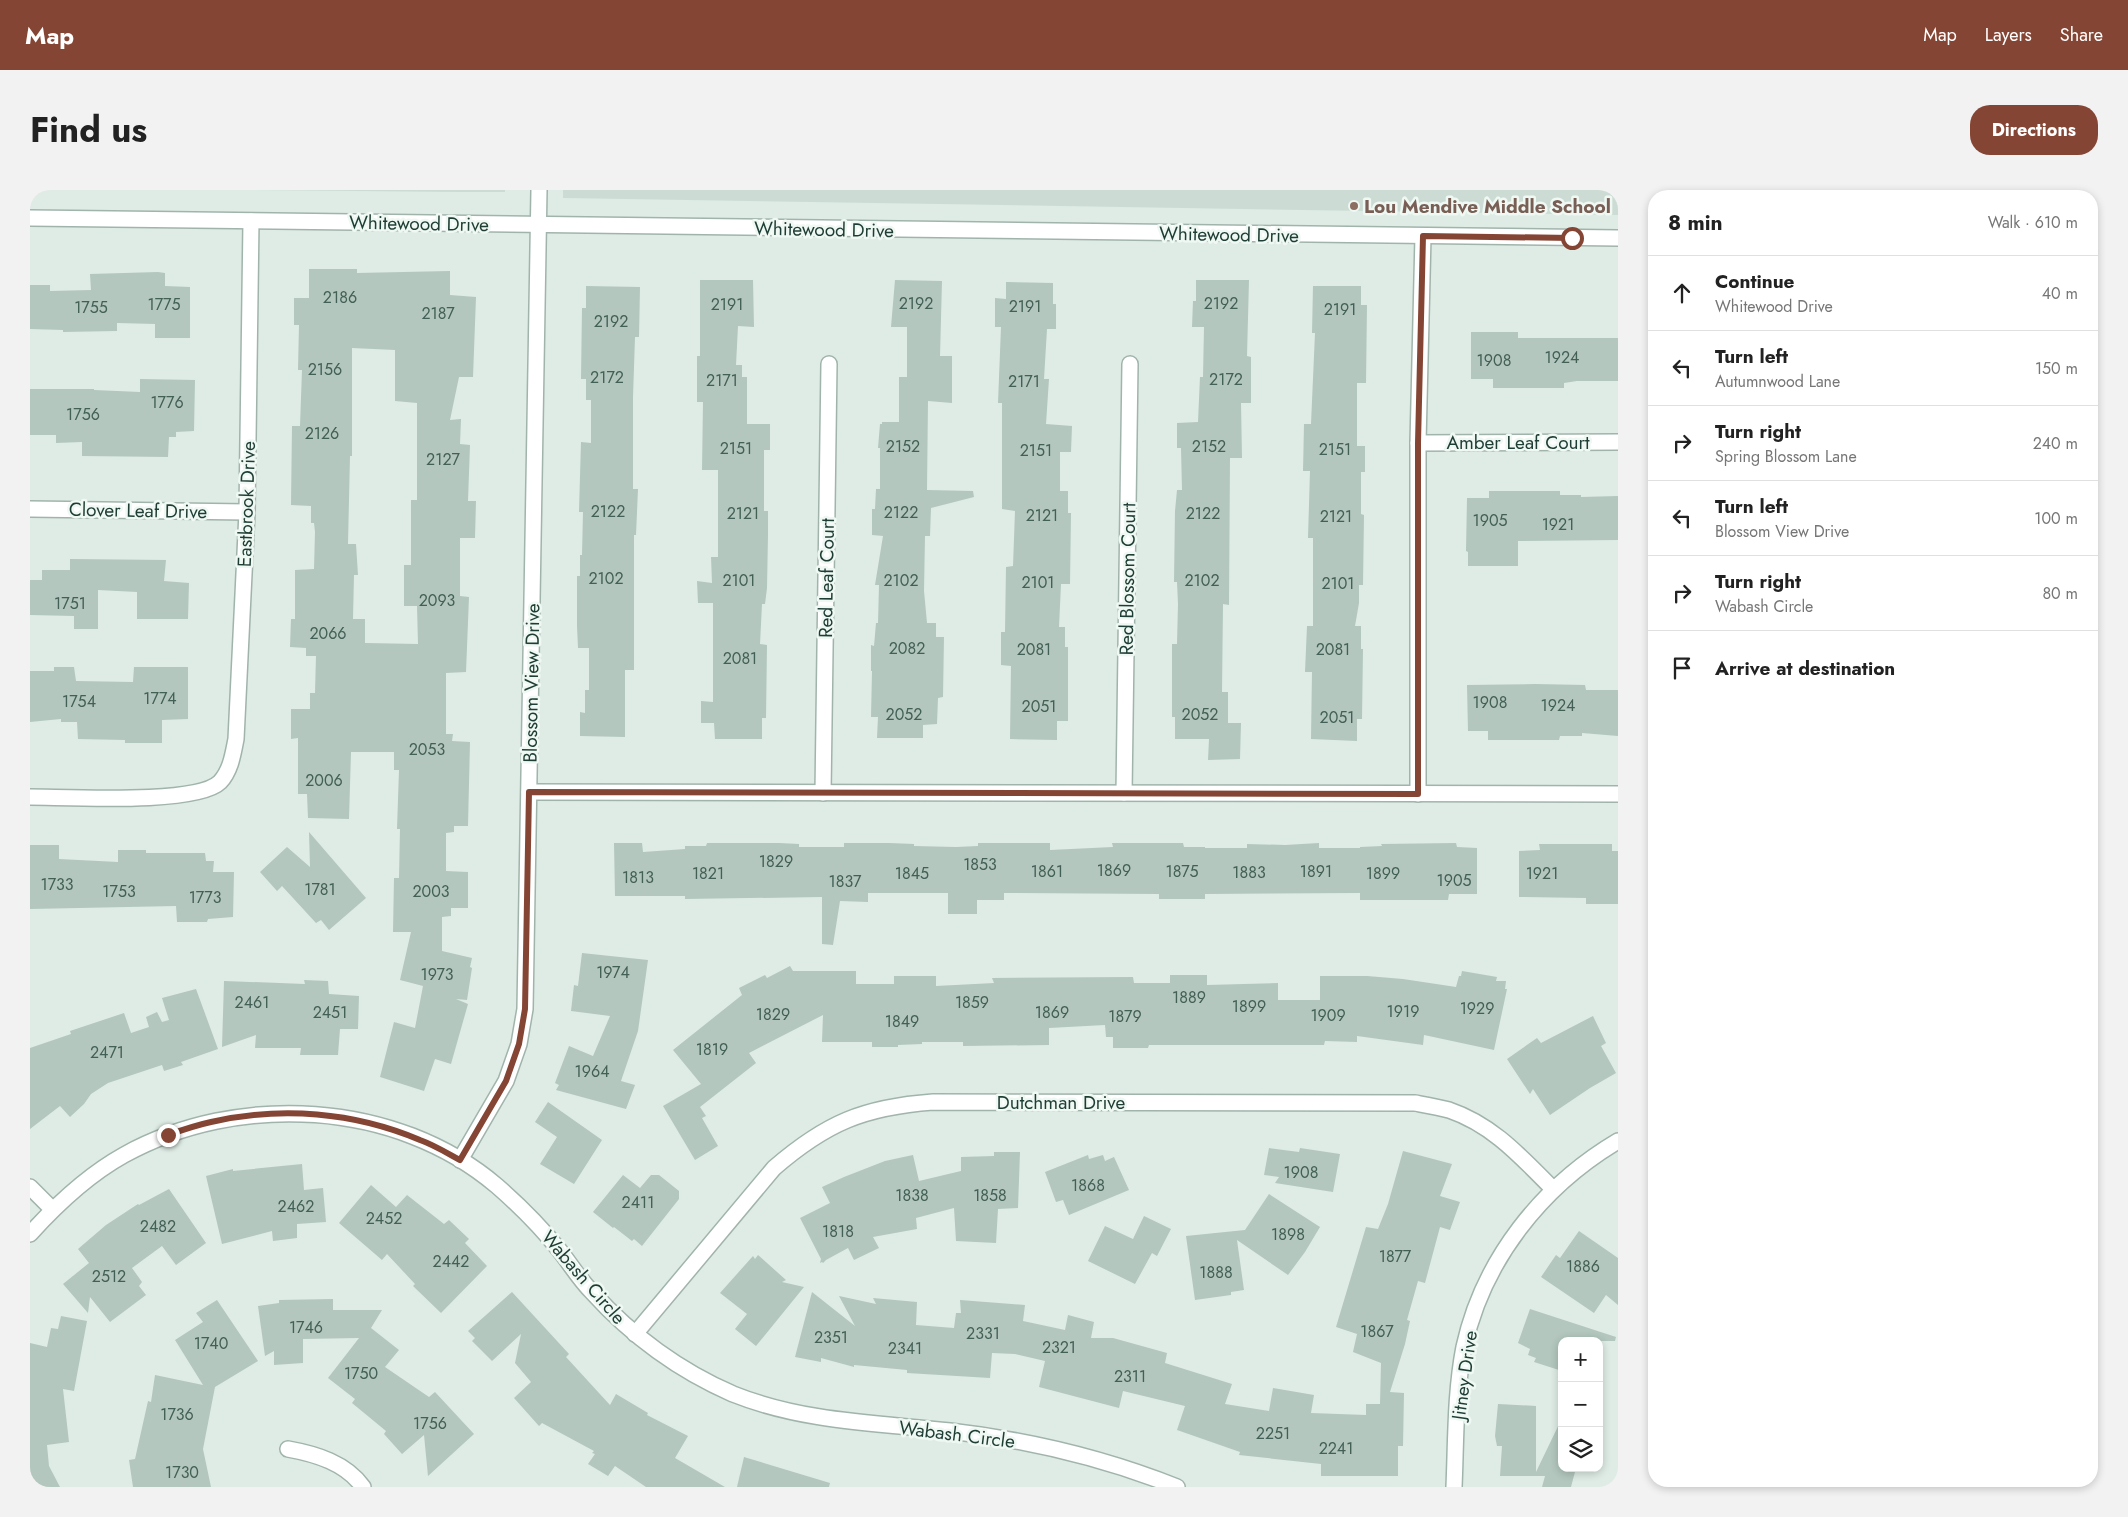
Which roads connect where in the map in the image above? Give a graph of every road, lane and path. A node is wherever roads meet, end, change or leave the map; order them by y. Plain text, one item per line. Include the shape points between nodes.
1 (539, 190) edge
2 (30, 218) edge
3 (251, 221) junction
4 (538, 225) junction
5 (1423, 236) junction
6 (1618, 238) edge
7 (829, 364) dead end
8 (1130, 364) dead end
9 (1618, 442) edge
10 (1418, 443) junction
11 (30, 509) edge
12 (247, 512) junction
13 (529, 792) junction
14 (823, 793) junction
15 (1124, 793) junction
16 (1418, 794) junction
17 (1618, 794) edge
18 (30, 797) edge
19 (1618, 1141) edge
20 (460, 1160) junction
21 (30, 1187) edge
22 (1553, 1189) junction
23 (52, 1209) junction
24 (30, 1234) edge
25 (635, 1334) junction
26 (288, 1449) dead end
27 (363, 1487) edge
28 (1177, 1487) edge
29 (1454, 1487) edge

1 - 4 street, Blossom View Drive
2 - 3 street, Whitewood Drive
3 - 4 street, Whitewood Drive
3 - 12 street, Eastbrook Drive
4 - 5 street, Whitewood Drive
4 - 13 street, Blossom View Drive
5 - 6 street, Whitewood Drive
5 - 10 street
7 - 14 street, Red Leaf Court
8 - 15 street, Red Blossom Court
9 - 10 street, Amber Leaf Court
10 - 16 street
11 - 12 street, Clover Leaf Drive
12 - 18 street, Eastbrook Drive via 236,739 231,764 219,782 203,791 166,797
13 - 14 street
13 - 20 street, Blossom View Drive via 525,1009 519,1044 506,1081
14 - 15 street
15 - 16 street
16 - 17 street
19 - 22 street, Jitney Drive via 1592,1156
20 - 23 street, Wabash Circle via 420,1140 378,1125 334,1116 248,1115 168,1135 124,1155
20 - 25 street, Wabash Circle via 532,1217 590,1290
21 - 23 street
22 - 25 street, Dutchman Drive via 1504,1141 1480,1123 1448,1110 1415,1103 899,1104 866,1112 830,1127 799,1146 774,1168
22 - 29 street, Jitney Drive via 1523,1222 1497,1261 1478,1302 1464,1347 1457,1396
23 - 24 street, Wabash Circle
25 - 28 street, Wabash Circle via 688,1371 733,1394 779,1409 823,1419 1010,1440 1077,1454
26 - 27 street via 311,1453 337,1465

